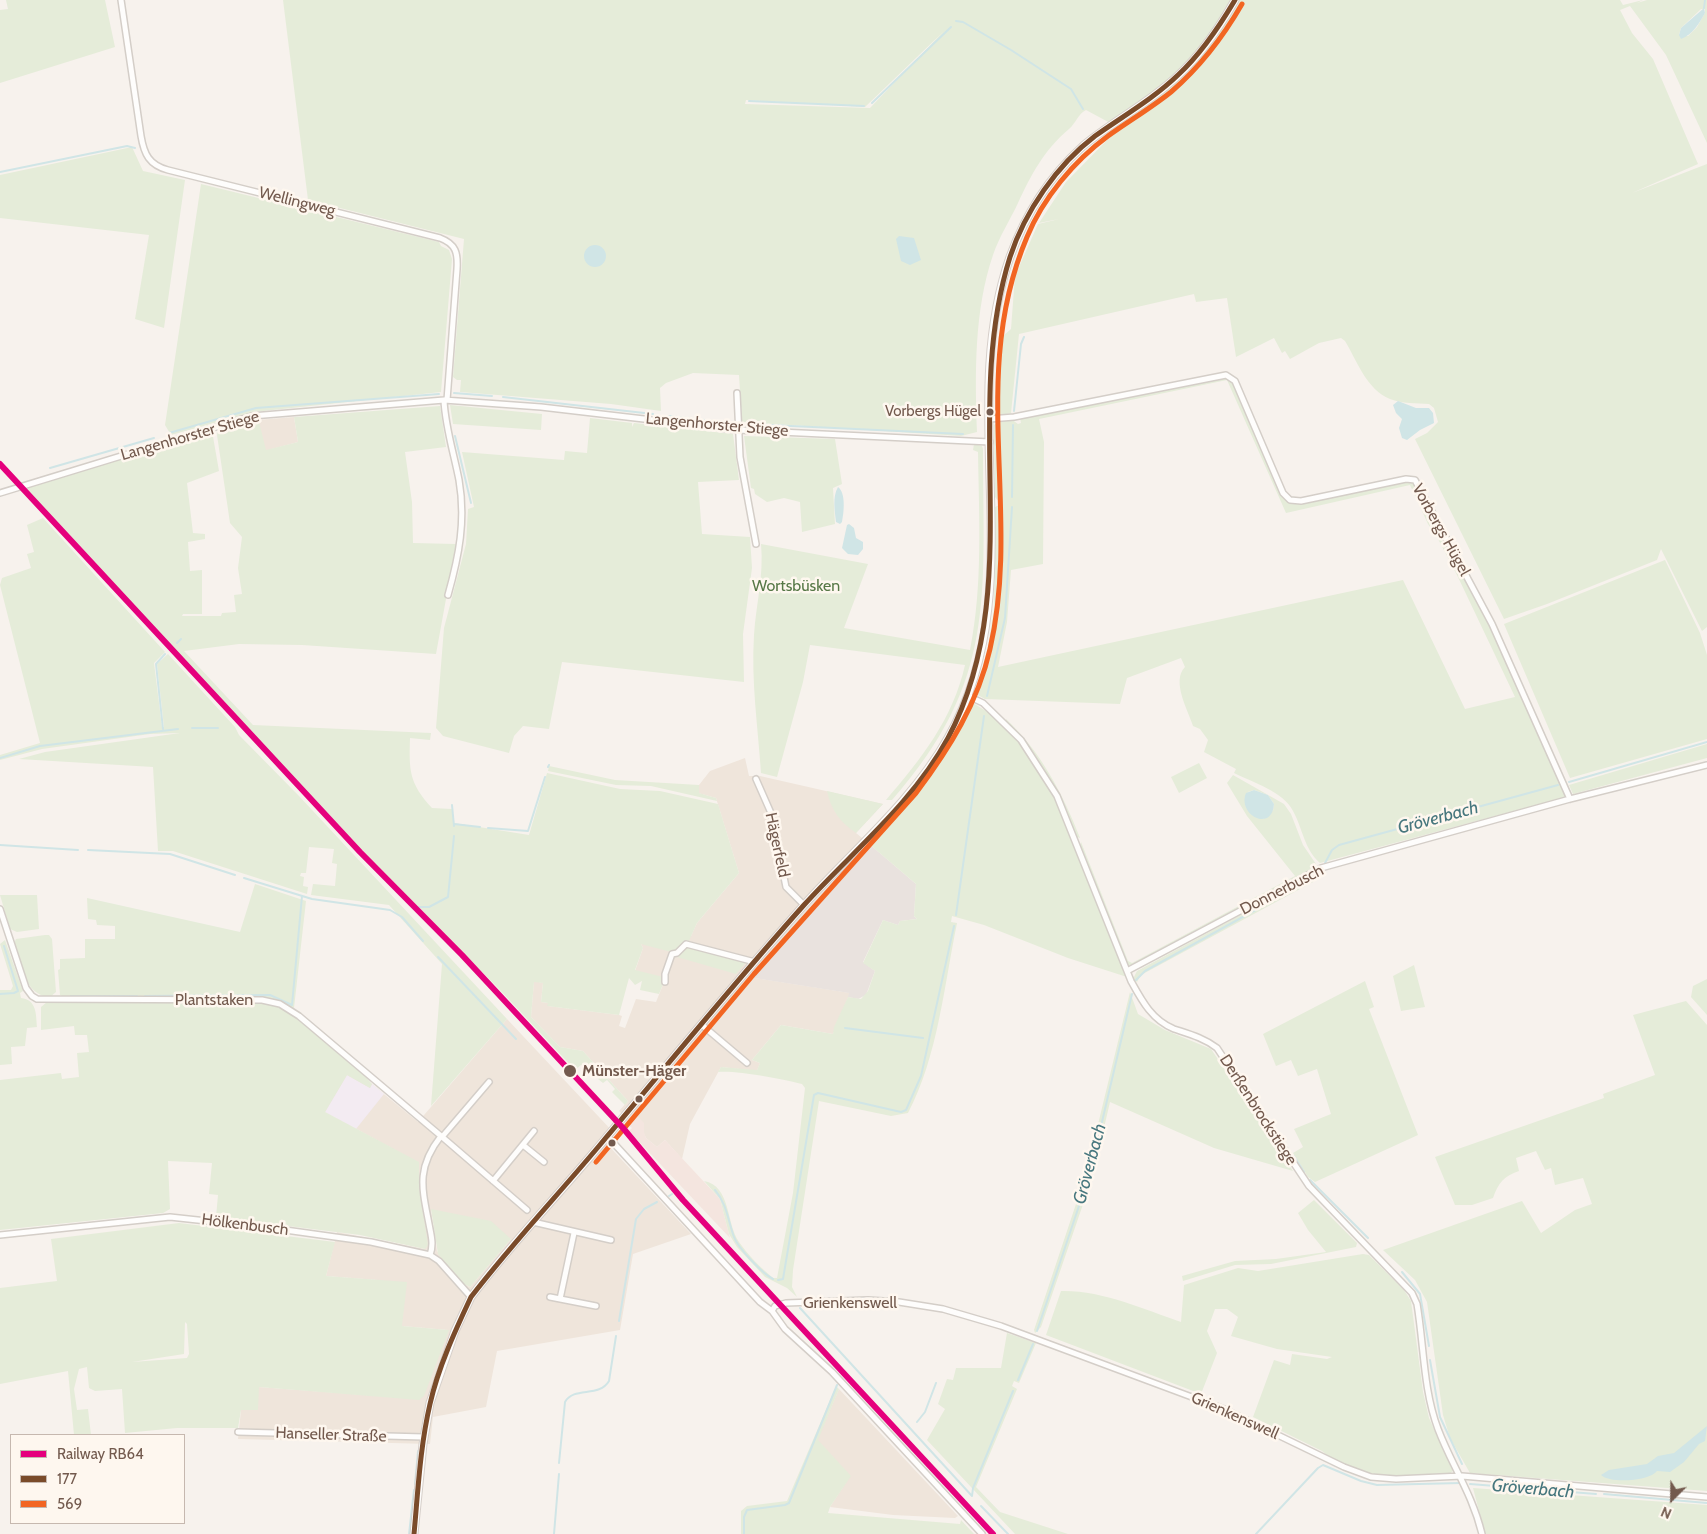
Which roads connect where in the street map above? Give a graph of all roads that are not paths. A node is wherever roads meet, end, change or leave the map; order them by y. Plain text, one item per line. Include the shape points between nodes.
1 (121, 0) edge
2 (1234, 0) edge
3 (737, 393) dead end
4 (446, 400) junction
5 (990, 419) junction
6 (738, 430) junction
7 (990, 442) junction
8 (0, 493) edge
9 (756, 544) dead end
10 (448, 595) dead end
11 (968, 696) junction
12 (1707, 765) edge
13 (756, 779) dead end
14 (1570, 799) junction
15 (804, 905) junction
16 (0, 909) edge
17 (755, 962) junction
18 (1127, 971) junction
19 (665, 982) dead end
20 (702, 1024) junction
21 (747, 1064) dead end
22 (489, 1082) dead end
23 (534, 1131) dead end
24 (607, 1136) junction
25 (441, 1137) junction
26 (523, 1145) junction
27 (544, 1162) dead end
28 (493, 1181) junction
29 (527, 1210) dead end
30 (534, 1222) junction
31 (574, 1233) junction
32 (0, 1235) edge
33 (611, 1240) dead end
34 (430, 1255) junction
35 (471, 1297) junction
36 (550, 1297) dead end
37 (560, 1299) junction
38 (596, 1306) dead end
39 (772, 1311) junction
40 (238, 1432) dead end
41 (424, 1437) junction
42 (1462, 1476) junction
43 (1707, 1497) edge
44 (414, 1534) edge
45 (982, 1534) edge
46 (1482, 1534) edge

1 - 4 street, Wellingweg via 141,136 152,163 168,170 440,238 454,246 457,269
2 - 5 main road via 1221,24 1187,66 1164,88 1082,147 1053,179 1029,214 1010,257 996,309 991,353
3 - 6 street
4 - 6 street, Langenhorster Stiege
4 - 8 street, Langenhorster Stiege via 252,416
4 - 10 street via 462,514 459,554
5 - 7 main road
5 - 14 street, Vorbergs Hügel via 1226,375 1234,381 1283,493 1290,500 1301,501 1406,479 1417,481 1492,624
6 - 7 street, Langenhorster Stiege
6 - 9 street
7 - 11 main road via 990,600 983,649
11 - 15 main road via 947,740 922,776
11 - 18 street, Derßenbrockstiege via 983,703 1021,740 1057,796
12 - 14 street, Donnerbusch
13 - 15 street, Hägerfeld via 771,814 786,887
14 - 18 street, Donnerbusch via 1320,868
15 - 17 main road
16 - 25 street, Plantstaken via 26,988 35,998 255,999 276,1002 295,1014
17 - 19 street via 686,944 678,953 672,954
17 - 20 main road
18 - 42 street, Derßenbrockstiege via 1145,1005 1160,1022 1206,1041 1219,1050 1309,1186 1412,1293 1418,1310 1432,1411 1442,1439
20 - 21 street
20 - 24 main road
22 - 25 street
23 - 26 street
24 - 30 main road
24 - 39 street via 760,1302
25 - 28 street, Plantstaken
25 - 34 street via 428,1154 422,1174 432,1243
26 - 27 street
26 - 28 street
28 - 29 street, Plantstaken
30 - 31 street
30 - 35 main road
31 - 33 street
31 - 37 street
32 - 34 street, Hölkenbusch via 176,1217 371,1242
34 - 35 street, Hölkenbusch
35 - 41 main road via 434,1389
36 - 37 street
37 - 38 street
39 - 42 street, Grienkenswell via 775,1306 786,1303 868,1300 943,1309 1034,1337 1213,1404 1362,1475 1388,1479
39 - 45 street via 785,1329 832,1372
40 - 41 street, Hanseller Straße
41 - 44 main road
42 - 43 street, Grienkenswell
42 - 46 street, Derßenbrockstiege

